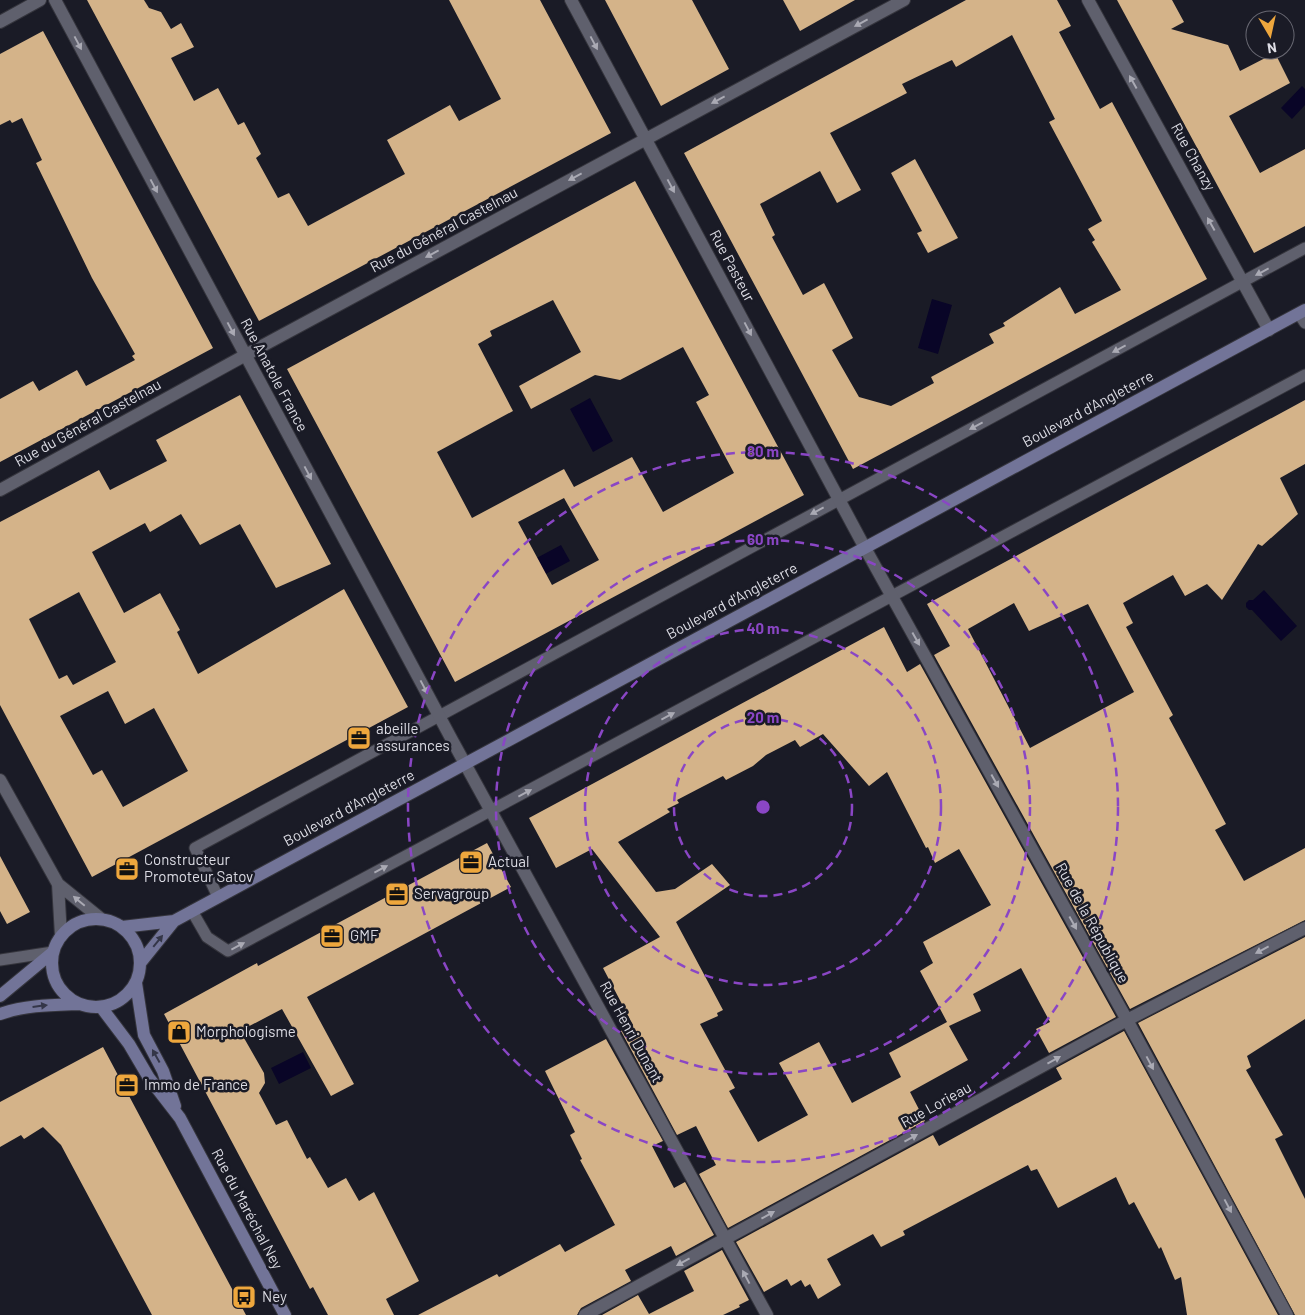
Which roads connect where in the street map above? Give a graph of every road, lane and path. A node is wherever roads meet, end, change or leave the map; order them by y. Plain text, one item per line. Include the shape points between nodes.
1 (40, 0) edge
2 (55, 0) edge
3 (571, 0) edge
4 (904, 0) edge
5 (1088, 0) edge
6 (0, 22) edge
7 (646, 140) junction
8 (1305, 248) edge
9 (1243, 282) junction
10 (1303, 316) edge
11 (1270, 330) junction
12 (245, 356) junction
13 (1305, 375) edge
14 (0, 490) edge
15 (839, 499) junction
16 (865, 548) junction
17 (892, 596) junction
18 (439, 716) junction
19 (465, 764) junction
20 (0, 780) edge
21 (491, 811) junction
22 (58, 884) junction
23 (218, 897) junction
24 (192, 911) junction
25 (100, 918) junction
26 (174, 921) junction
27 (122, 926) junction
28 (1305, 928) edge
29 (61, 936) junction
30 (53, 952) junction
31 (0, 960) edge
32 (141, 962) junction
33 (136, 983) junction
34 (1, 995) edge
35 (80, 1004) junction
36 (101, 1007) junction
37 (0, 1014) edge
38 (1127, 1020) junction
39 (180, 1118) junction
40 (726, 1238) junction
41 (285, 1315) edge
42 (585, 1315) edge
43 (767, 1315) edge
44 (1287, 1315) edge

1 - 6 street
2 -> 12 street, Rue Anatole France
3 -> 7 street, Rue Pasteur
4 -> 7 street, Rue du Général Castelnau
9 -> 5 street, Rue Chanzy
7 -> 12 street, Rue du Général Castelnau
7 -> 15 street, Rue Pasteur
8 -> 9 lane
9 - 11 street, Rue Chanzy
9 -> 15 lane
10 - 11 main road, Boulevard d'Angleterre
11 - 16 main road, Boulevard d'Angleterre
12 - 14 street, Rue du Général Castelnau
12 -> 18 street, Rue Anatole France
13 - 17 lane
15 - 16 street, Rue Pasteur
15 -> 18 lane
16 - 17 street, Rue de la République
16 - 19 main road, Boulevard d'Angleterre
21 -> 17 lane
17 -> 38 street, Rue de la République
18 - 19 street, Rue Anatole France
18 - 23 lane via 195,848
19 - 21 street, Rue Henri Dunant
19 - 23 main road, Boulevard d'Angleterre
20 - 22 street
24 -> 21 lane via 207,937 228,951
21 - 40 street, Rue Henri Dunant
25 -> 22 street
22 - 29 street
23 - 24 main road, Boulevard d'Angleterre
24 - 26 main road, Boulevard d'Angleterre
25 - 27 main road
25 - 29 main road via 85,920
26 - 27 main road, Boulevard d'Angleterre
32 -> 26 main road, Boulevard d'Angleterre
27 - 32 main road via 132,936
28 -> 38 street, Rue Lorieau
29 - 30 main road
30 - 31 lane
30 - 34 main road
30 - 35 main road via 54,978 60,989
32 - 33 main road
33 - 36 main road via 127,995
39 -> 33 main road, Rue du Maréchal Ney via 164,1071 144,1035
35 - 36 main road
37 -> 35 main road via 14,1009
36 - 39 main road, Rue du Maréchal Ney
40 -> 38 street, Rue Lorieau
38 -> 44 street, Rue de la République
39 - 41 main road, Rue du Maréchal Ney
40 -> 42 street, Rue Lorieau
43 -> 40 street, Rue Henri Dunant

